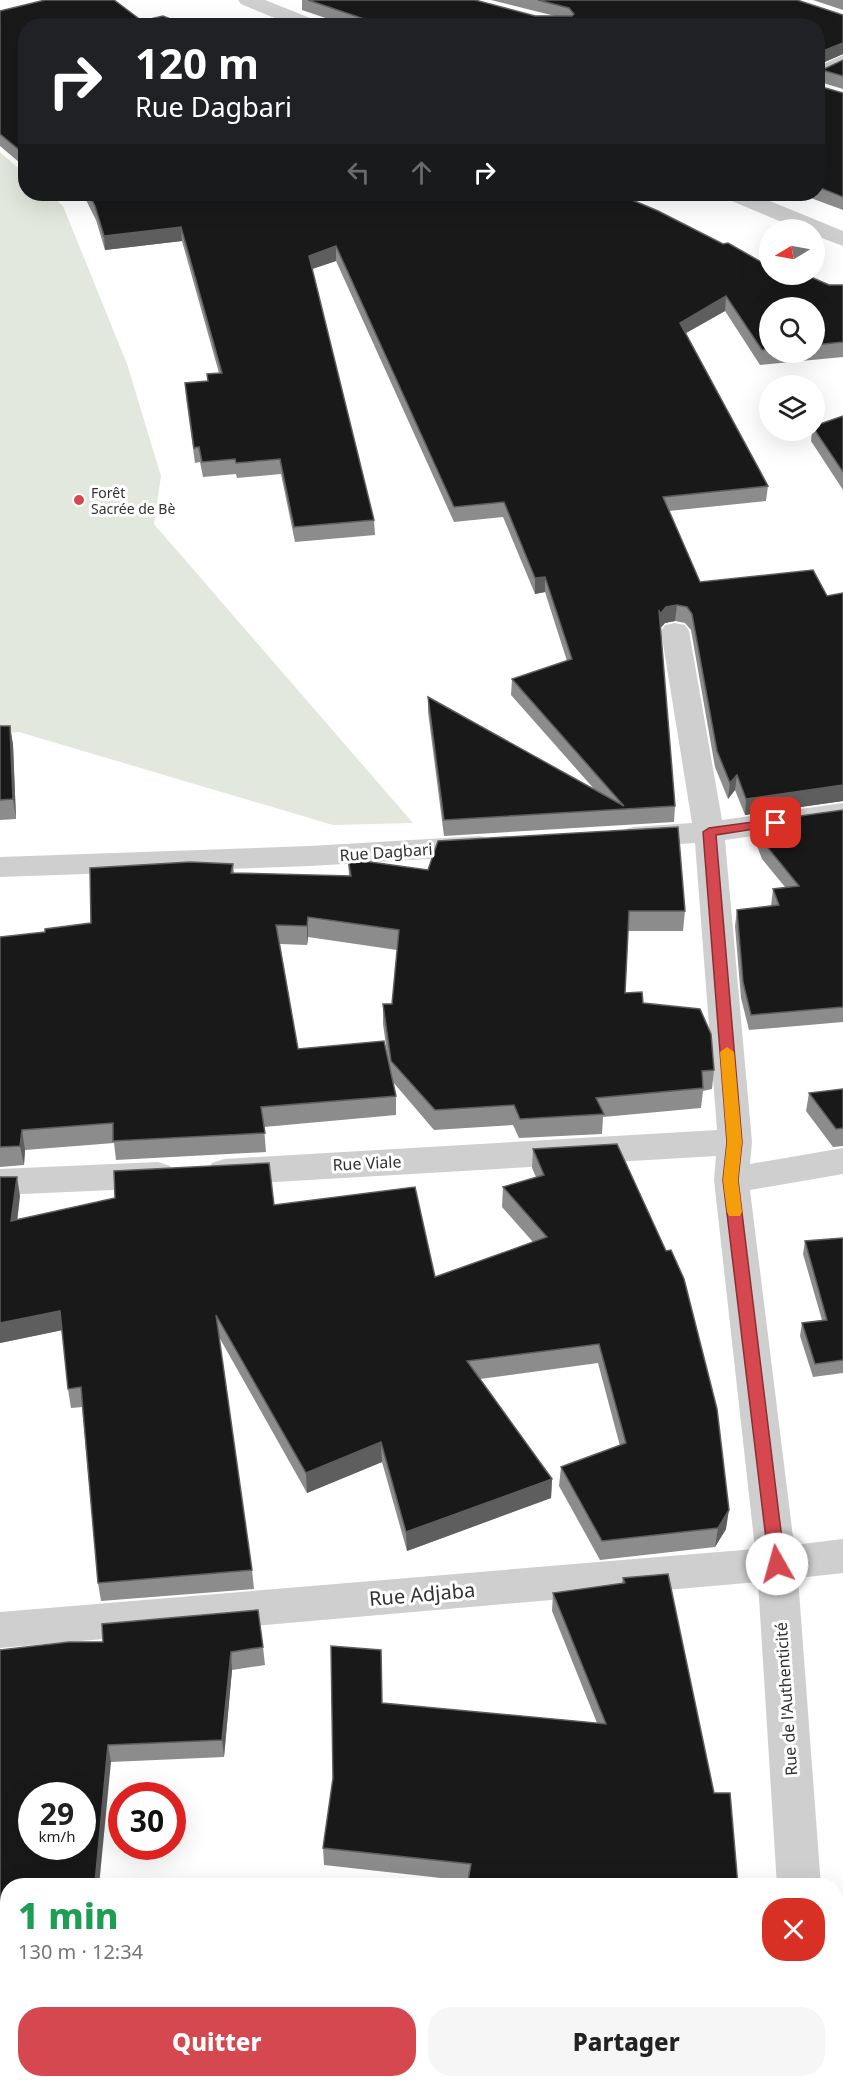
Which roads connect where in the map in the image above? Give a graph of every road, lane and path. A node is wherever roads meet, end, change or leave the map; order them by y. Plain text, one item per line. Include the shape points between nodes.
1 (256, 1) edge
2 (295, 18) edge
3 (843, 60) edge
4 (825, 80) edge
5 (752, 201) edge
6 (843, 239) edge
7 (675, 631) dead end
8 (843, 813) edge
9 (709, 832) junction
10 (603, 838) edge
11 (509, 844) edge
12 (0, 867) edge
13 (735, 1142) junction
14 (843, 1161) edge
15 (731, 1180) junction
16 (0, 1182) edge
17 (843, 1556) edge
18 (777, 1564) junction
19 (0, 1630) edge
20 (798, 1878) edge

1 - 2 street
3 - 4 street
5 - 6 street
7 - 9 street, Rue de l'Authenticité
8 - 9 street
9 - 10 street
9 - 13 street, Rue de l'Authenticité
11 - 12 street, Rue Dagbari via 310,856
13 - 15 street, Rue de l'Authenticité
13 - 16 street, Rue Viale
14 - 15 street
15 - 18 street, Rue de l'Authenticité
17 - 18 street, Rue Adjaba
18 - 19 street, Rue Adjaba
18 - 20 street, Rue de l'Authenticité

